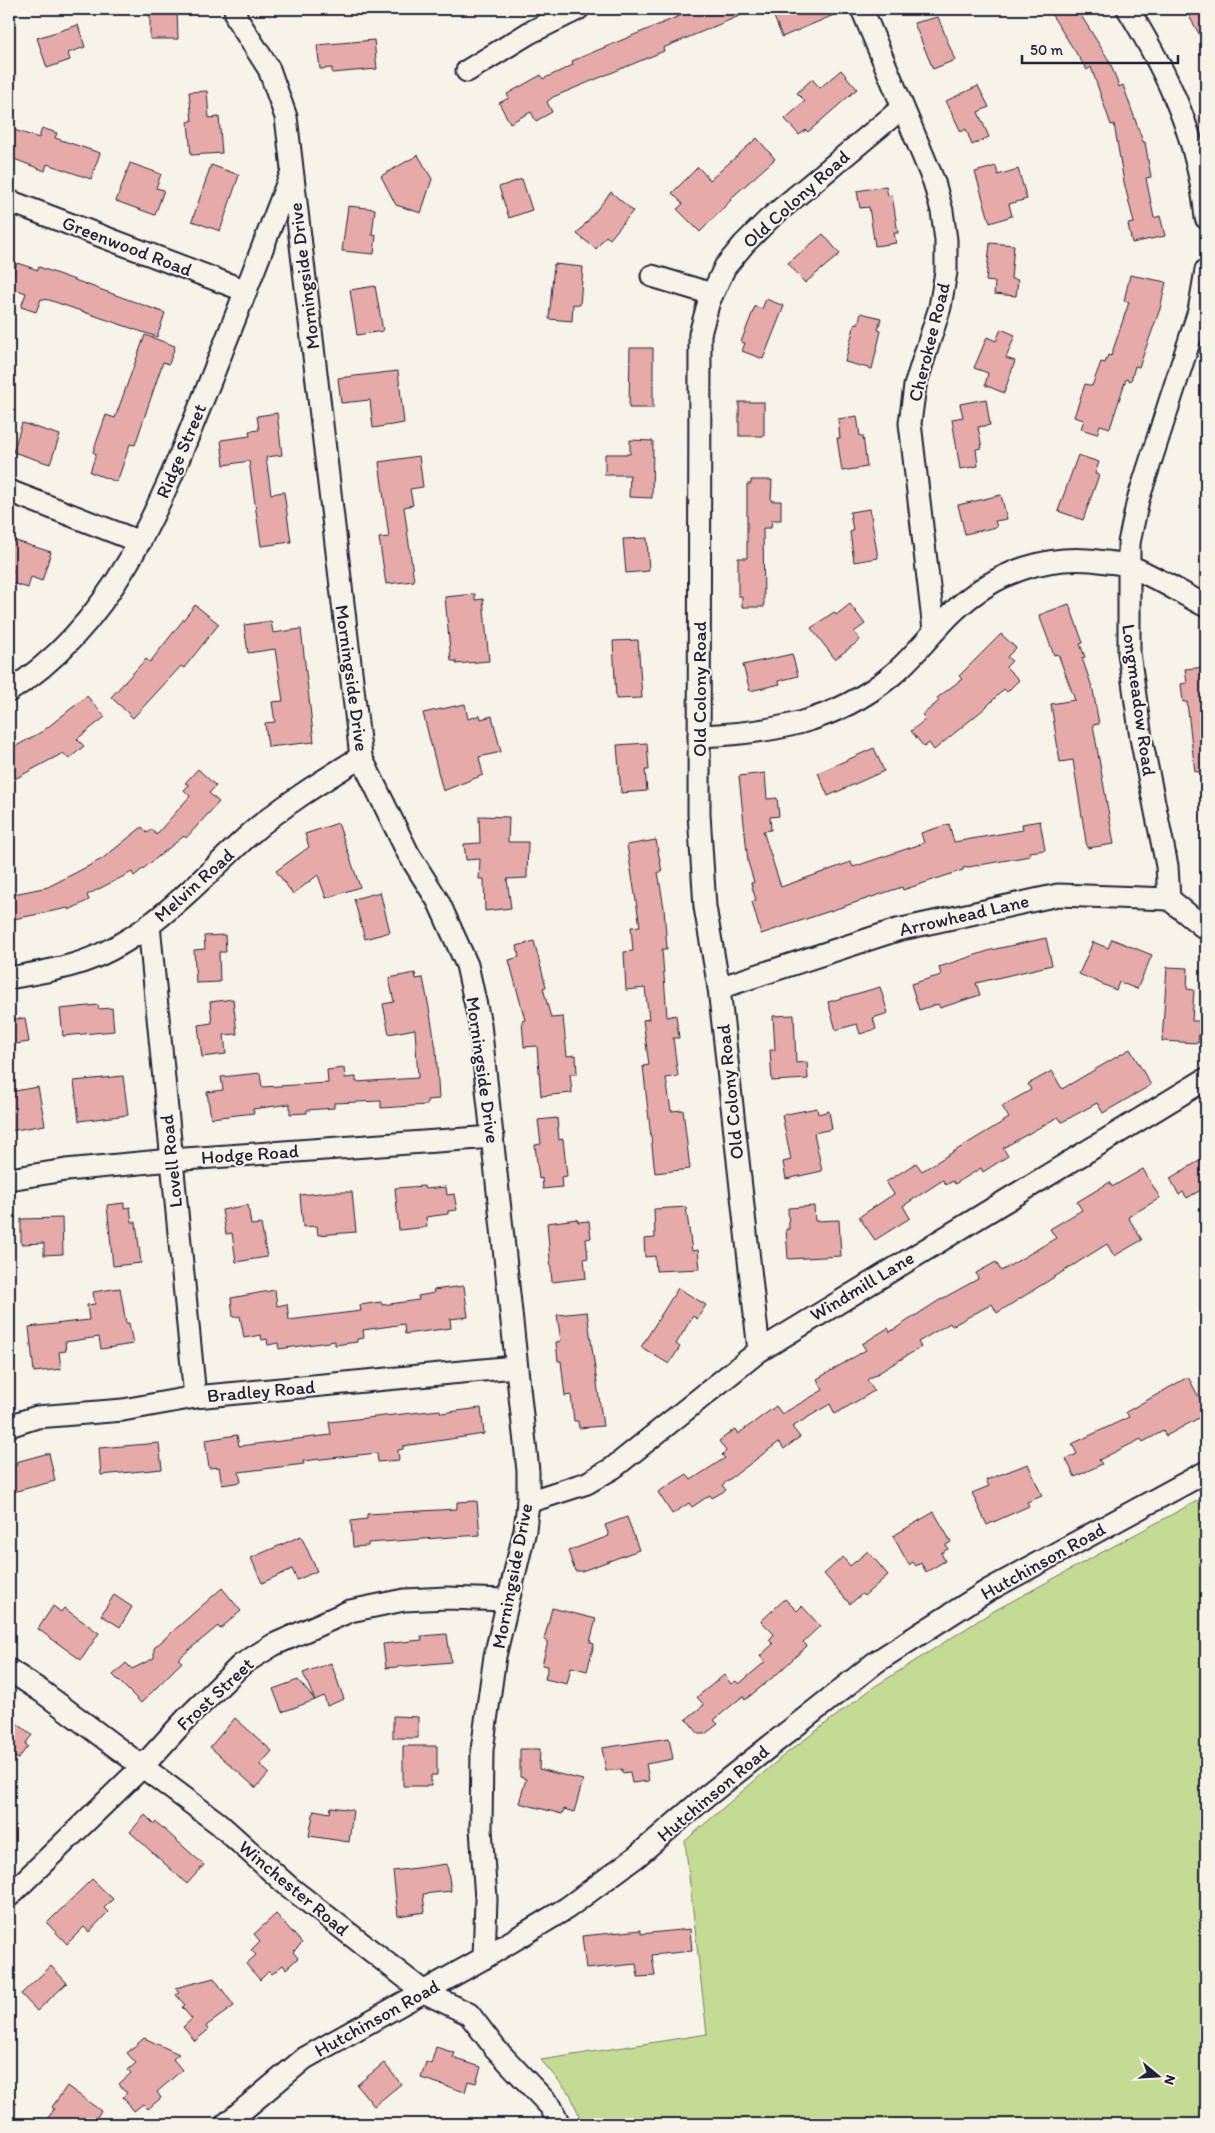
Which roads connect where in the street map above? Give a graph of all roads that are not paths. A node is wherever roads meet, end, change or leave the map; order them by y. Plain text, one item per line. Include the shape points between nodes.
1 (235, 9) edge
2 (578, 9) edge
3 (862, 9) edge
4 (1128, 9) edge
5 (467, 71) dead end
6 (902, 108) junction
7 (292, 172) junction
8 (9, 202) edge
9 (1206, 218) edge
10 (1206, 270) edge
11 (652, 276) dead end
12 (246, 291) junction
13 (712, 294) junction
14 (9, 491) edge
15 (140, 542) junction
16 (1128, 565) junction
17 (1206, 606) edge
18 (934, 630) junction
19 (9, 691) edge
20 (699, 736) junction
21 (361, 757) junction
22 (1169, 899) junction
23 (149, 925) junction
24 (1206, 929) edge
25 (9, 978) edge
26 (719, 988) junction
27 (1206, 1079) edge
28 (492, 1137) junction
29 (171, 1160) junction
30 (9, 1179) edge
31 (759, 1351) junction
32 (515, 1367) junction
33 (195, 1397) junction
34 (9, 1426) edge
35 (1206, 1472) edge
36 (528, 1502) junction
37 (507, 1600) junction
38 (9, 1670) edge
39 (142, 1768) junction
40 (9, 1896) edge
41 (484, 1958) junction
42 (424, 1992) junction
43 (226, 2124) edge
44 (559, 2124) edge

1 - 7 street, Morningside Drive via 237,19 269,69 278,92 286,117
2 - 5 street via 529,33
3 - 6 street, Cherokee Road
4 - 9 street via 1148,41 1183,113 1203,185
6 - 13 street, Old Colony Road via 769,219 725,267
6 - 18 street, Cherokee Road via 934,182 946,240 946,272 940,307 915,386 910,423
7 - 12 street, Ridge Street
7 - 21 street, Morningside Drive
8 - 12 street, Greenwood Road
10 - 16 street, Longmeadow Road via 1199,311 1138,500
11 - 13 street
12 - 15 street, Ridge Street via 178,460
13 - 20 street, Old Colony Road via 700,334 699,361
14 - 15 street
15 - 19 street, Ridge Street via 84,625 51,660
16 - 17 street
16 - 18 street via 1093,559 1058,560 1028,566 975,592
16 - 22 street, Longmeadow Road via 1129,653 1141,738 1167,866
18 - 20 street via 890,677 828,713 787,728 743,735
20 - 26 street, Old Colony Road via 699,814 706,907
21 - 23 street, Melvin Road via 279,810
21 - 28 street, Morningside Drive via 408,853 438,901 467,965 480,1024
22 - 24 street
22 - 26 street, Arrowhead Lane via 1058,895 985,909 897,930
23 - 25 street, Melvin Road via 110,949 74,965
23 - 29 street, Lovell Road
26 - 31 street, Old Colony Road
27 - 31 street, Windmill Lane
28 - 29 street, Hodge Road
28 - 32 street, Morningside Drive
29 - 30 street, Hodge Road
29 - 33 street, Lovell Road
31 - 36 street, Windmill Lane via 613,1468 587,1483
32 - 33 street, Bradley Road
32 - 36 street, Morningside Drive via 528,1471
33 - 34 street, Bradley Road via 123,1410 37,1417
35 - 41 street, Hutchinson Road via 987,1592 876,1662 636,1857 567,1908
36 - 37 street, Morningside Drive
37 - 39 street, Frost Street via 404,1600 350,1611 273,1645 241,1665
37 - 41 street, Morningside Drive via 495,1656 482,1750 486,1899
38 - 39 street, Winchester Road
39 - 40 street, Frost Street
39 - 42 street, Winchester Road via 218,1823 288,1886
41 - 42 street, Hutchinson Road
42 - 43 street, Hutchinson Road via 305,2058
42 - 44 street, Winchester Road via 469,2014 495,2048 551,2107

